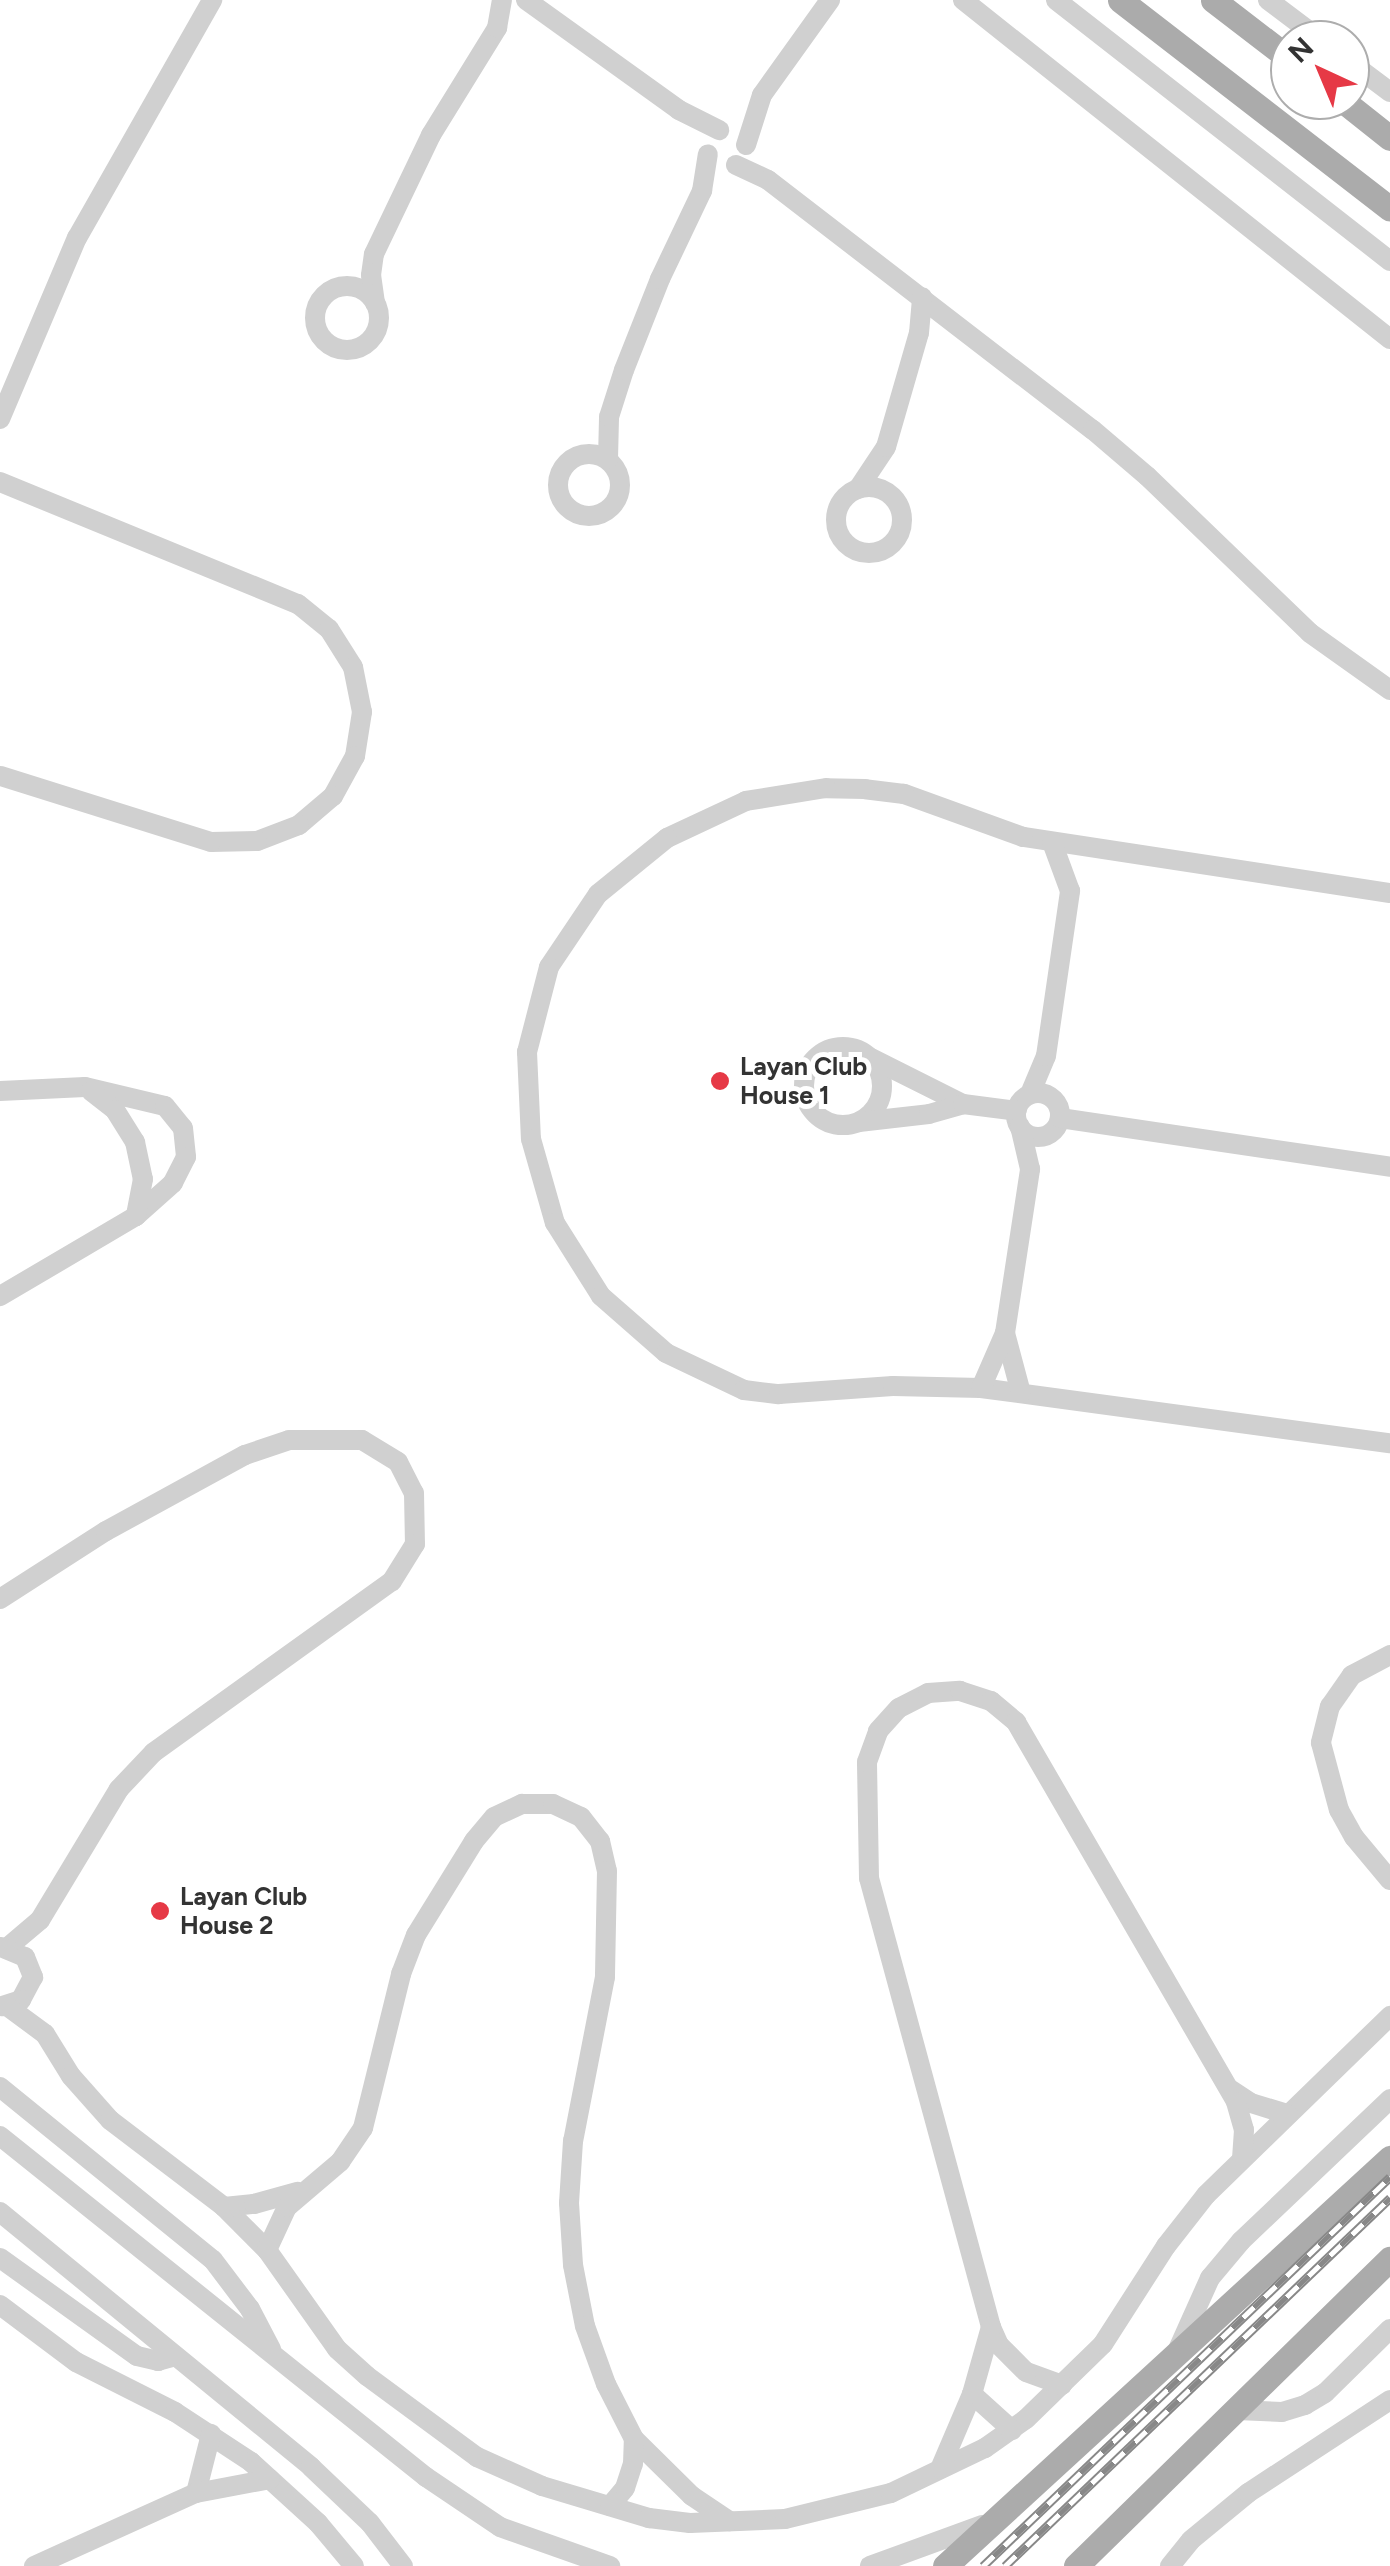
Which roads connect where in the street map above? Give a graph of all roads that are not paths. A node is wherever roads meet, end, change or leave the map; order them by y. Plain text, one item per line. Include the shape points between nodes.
1 (212, 0) edge
2 (502, 0) edge
3 (830, 0) edge
4 (963, 0) edge
5 (1056, 0) edge
6 (1120, 0) edge
7 (1214, 0) edge
8 (1268, 0) edge
9 (532, 5) edge
10 (1294, 20) edge
11 (497, 28) junction
12 (1270, 43) edge
13 (762, 95) junction
14 (679, 110) junction
15 (1367, 120) edge
16 (721, 129) junction
17 (1390, 138) edge
18 (707, 152) junction
19 (741, 156) junction
20 (702, 191) junction
21 (1390, 209) edge
22 (374, 254) junction
23 (1390, 261) edge
24 (337, 288) junction
25 (922, 298) junction
26 (376, 303) junction
27 (958, 325) junction
28 (1390, 338) edge
29 (917, 345) junction
30 (610, 417) junction
31 (0, 419) edge
32 (886, 446) junction
33 (579, 455) junction
34 (608, 459) junction
35 (0, 482) edge
36 (858, 488) junction
37 (893, 496) junction
38 (1390, 690) edge
39 (0, 776) edge
40 (1052, 842) junction
41 (1100, 850) junction
42 (1070, 891) junction
43 (1390, 894) edge
44 (1046, 1056) junction
45 (871, 1058) junction
46 (85, 1087) junction
47 (0, 1091) edge
48 (963, 1104) junction
49 (1022, 1110) junction
50 (1057, 1117) junction
51 (857, 1122) junction
52 (1390, 1167) edge
53 (1030, 1169) junction
54 (136, 1216) junction
55 (0, 1296) edge
56 (1005, 1333) junction
57 (981, 1388) junction
58 (1021, 1393) junction
59 (1390, 1443) edge
60 (0, 1599) edge
61 (1390, 1655) edge
62 (1390, 1880) edge
63 (40, 1920) junction
64 (4, 1947) edge
65 (30, 1965) junction
66 (30, 1990) junction
67 (4, 2006) edge
68 (1390, 2016) edge
69 (46, 2034) junction
70 (0, 2087) edge
71 (1229, 2089) junction
72 (1390, 2099) edge
73 (1288, 2114) junction
74 (0, 2136) edge
75 (1242, 2158) junction
76 (1390, 2158) edge
77 (308, 2188) junction
78 (224, 2206) junction
79 (0, 2212) edge
80 (266, 2250) junction
81 (0, 2258) edge
82 (1390, 2259) edge
83 (0, 2304) edge
84 (991, 2327) junction
85 (1390, 2329) edge
86 (1179, 2347) junction
87 (274, 2355) junction
88 (175, 2356) junction
89 (1010, 2360) junction
90 (979, 2372) junction
91 (1062, 2384) junction
92 (972, 2394) junction
93 (1390, 2400) edge
94 (1236, 2410) junction
95 (1012, 2430) junction
96 (211, 2434) junction
97 (634, 2439) junction
98 (940, 2469) junction
99 (270, 2479) junction
100 (196, 2493) junction
101 (692, 2496) junction
102 (610, 2506) junction
103 (993, 2520) junction
104 (680, 2522) junction
105 (730, 2522) junction
106 (570, 2560) edge
107 (34, 2566) edge
108 (354, 2566) edge
109 (402, 2566) edge
110 (610, 2566) edge
111 (870, 2566) edge
112 (945, 2566) edge
113 (1076, 2566) edge
114 (1170, 2566) edge

1 - 31 street via 77,238
2 - 11 street
3 - 13 street
4 - 28 street
5 - 23 street
6 - 21 main road
7 - 12 main road
8 - 10 street
9 - 11 street
9 - 14 street
11 - 22 street via 431,136
13 - 16 street
13 - 19 street
14 - 16 street
14 - 18 street
15 - 17 main road
16 - 18 street
16 - 19 street via 738,132
18 - 19 street via 718,166
18 - 20 street
19 - 20 street
19 - 25 street
20 - 30 street via 641,324
22 - 24 street
22 - 26 street
24 - 26 street via 361,290
24 - 26 street via 324,296 316,314 319,334 333,347 352,350 370,340 379,322
25 - 27 street
25 - 29 street
27 - 29 street
27 - 38 street via 1147,476 1310,633
29 - 32 street
30 - 33 street
30 - 34 street
32 - 36 street
32 - 37 street
33 - 34 street
33 - 34 street via 563,466 557,485 563,504 579,516 608,511 619,495 619,475
35 - 39 street via 298,604 329,629 353,668 362,712 356,756 334,796 299,826 257,841 211,842
36 - 37 street
36 - 37 street via 839,504 836,525 845,544 863,553 884,550 898,535 902,515
40 - 41 street
40 - 42 street
40 - 57 street via 904,794 826,788 746,801 667,838 598,894 549,967 527,1052 530,1139 555,1222 601,1296 666,1353 744,1390 778,1394
41 - 42 street
41 - 43 street
42 - 44 street
44 - 49 street
44 - 50 street
45 - 48 street
45 - 51 street via 882,1094
45 - 51 street via 854,1048 834,1048 806,1073 813,1110 838,1124
46 - 47 street
46 - 54 street via 115,1110 136,1142 143,1179
46 - 54 street via 165,1106 183,1128 186,1157 173,1183
48 - 49 street
48 - 51 street
49 - 50 street via 1046,1094
49 - 50 street via 1039,1136
49 - 53 street
50 - 52 street
50 - 53 street
53 - 56 street
54 - 55 street
56 - 57 street
56 - 58 street
57 - 58 street
58 - 59 street
60 - 63 street via 106,1531 245,1455 289,1440 362,1440 398,1462 414,1492 415,1544 392,1581 154,1753 100,1816
61 - 62 street via 1352,1675 1330,1706 1322,1743 1339,1810
63 - 64 street
63 - 65 street
64 - 65 street
65 - 66 street
66 - 67 street
66 - 69 street via 42,2005
67 - 69 street
68 - 73 street
69 - 78 street via 71,2076 110,2120
70 - 87 street via 213,2260
71 - 73 street via 1251,2104
71 - 75 street via 1244,2130
71 - 84 street via 1016,1722 991,1701 960,1691 928,1694 899,1708 878,1732 866,1762 868,1878
72 - 86 street via 1220,2266
73 - 75 street
74 - 87 street
75 - 91 street via 1166,2246 1104,2344
76 - 86 main road
77 - 78 street via 269,2202
77 - 80 street via 278,2219
77 - 97 street via 340,2162 364,2128 401,1974 416,1935 474,1841 494,1817 522,1804 553,1804 580,1817 600,1841 607,1889 603,1994 573,2141 573,2265 585,2326
78 - 80 street
79 - 88 street
80 - 102 street via 338,2350 378,2384 477,2457
81 - 88 street via 137,2356
82 - 94 main road
83 - 96 street via 76,2362
84 - 89 street
84 - 90 street
85 - 94 street via 1305,2404 1271,2412
86 - 103 main road
87 - 106 street via 440,2487 500,2527
88 - 109 street via 310,2467 370,2523
89 - 90 street
89 - 91 street
90 - 92 street
91 - 95 street
92 - 95 street
92 - 98 street
93 - 114 street via 1248,2493
94 - 113 main road
95 - 98 street
96 - 99 street
96 - 100 street
97 - 101 street
97 - 102 street via 629,2476
98 - 105 street via 839,2509
99 - 100 street
99 - 108 street
100 - 107 street
101 - 104 street
101 - 105 street
102 - 104 street
103 - 111 street
103 - 112 main road
104 - 105 street
106 - 110 street

